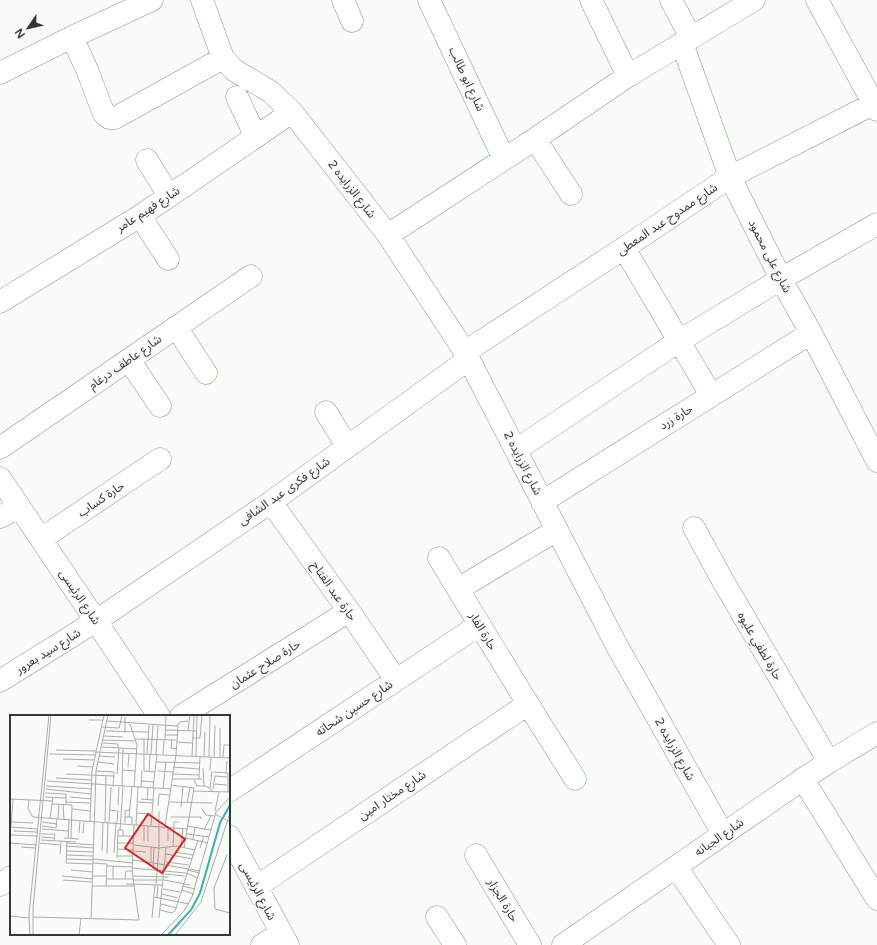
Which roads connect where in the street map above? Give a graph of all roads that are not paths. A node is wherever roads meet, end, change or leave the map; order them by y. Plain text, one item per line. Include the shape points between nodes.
1 (152, 0) edge
2 (202, 0) edge
3 (343, 0) edge
4 (429, 0) edge
5 (591, 0) edge
6 (671, 0) edge
7 (754, 0) edge
8 (817, 0) edge
9 (352, 20) dead end
10 (72, 37) junction
11 (687, 41) junction
12 (223, 58) junction
13 (0, 73) edge
14 (628, 76) junction
15 (237, 96) dead end
16 (876, 105) edge
17 (292, 112) junction
18 (256, 137) junction
19 (535, 139) junction
20 (504, 159) junction
21 (147, 160) dead end
22 (730, 176) junction
23 (571, 194) dead end
24 (169, 196) junction
25 (140, 216) junction
26 (877, 224) edge
27 (388, 235) junction
28 (624, 248) junction
29 (168, 259) dead end
30 (251, 276) dead end
31 (781, 279) junction
32 (0, 302) edge
33 (176, 327) junction
34 (810, 333) junction
35 (679, 341) junction
36 (467, 355) junction
37 (128, 360) junction
38 (206, 372) dead end
39 (711, 395) junction
40 (160, 406) dead end
41 (326, 412) dead end
42 (347, 446) junction
43 (0, 448) edge
44 (516, 450) junction
45 (160, 459) dead end
46 (877, 461) edge
47 (0, 478) edge
48 (271, 502) junction
49 (542, 502) junction
50 (19, 507) junction
51 (0, 517) edge
52 (694, 528) dead end
53 (557, 530) junction
54 (41, 539) junction
55 (438, 558) dead end
56 (458, 589) junction
57 (348, 611) junction
58 (96, 621) junction
59 (479, 625) junction
60 (396, 680) junction
61 (0, 681) edge
62 (528, 704) junction
63 (158, 715) edge
64 (183, 715) edge
65 (877, 733) edge
66 (829, 762) junction
67 (575, 778) dead end
68 (803, 779) junction
69 (230, 790) edge
70 (723, 834) junction
71 (230, 838) edge
72 (476, 855) dead end
73 (676, 867) junction
74 (10, 878) edge
75 (0, 885) edge
76 (256, 887) junction
77 (877, 899) edge
78 (437, 917) dead end
79 (285, 939) edge
80 (262, 945) edge
81 (454, 945) edge
82 (530, 945) edge
83 (563, 945) edge
84 (729, 945) edge

1 - 10 street
2 - 12 street
3 - 9 street
4 - 20 street, شارع ابو طالب
5 - 14 street
6 - 11 street, شارع على محمود
7 - 11 street
8 - 16 street
10 - 12 street via 104,114 109,118 115,118
10 - 13 street
11 - 14 street
11 - 22 street, شارع على محمود
12 - 17 street, شارع الزرايده 2 via 234,70 271,92
14 - 19 street
15 - 18 street
16 - 22 street, شارع ممدوح عبد المعطى
17 - 18 street, شارع فهيم عامر
17 - 27 street, شارع الزرايده 2
18 - 24 street, شارع فهيم عامر
19 - 20 street
19 - 23 street
20 - 27 street
21 - 24 street
22 - 28 street, شارع ممدوح عبد المعطى
22 - 31 street, شارع على محمود
24 - 25 street, شارع فهيم عامر
25 - 29 street
25 - 32 street, شارع فهيم عامر
26 - 31 street
27 - 36 street, شارع الزرايده 2
28 - 35 street
28 - 36 street, شارع ممدوح عبد المعطى
30 - 33 street, شارع عاطف درغام
31 - 34 street, شارع على محمود
31 - 35 street
33 - 37 street, شارع عاطف درغام
33 - 38 street
34 - 39 street, حارة زرد
34 - 46 street, شارع على محمود
35 - 39 street
35 - 44 street
36 - 42 street, شارع فكرى عبد الشافى
36 - 44 street, شارع الزرايده 2
37 - 40 street
37 - 43 street, شارع عاطف درغام
39 - 49 street, حارة زرد
41 - 42 street
42 - 48 street, شارع فكرى عبد الشافى
44 - 49 street, شارع الزرايده 2
45 - 54 street, حارة كساب
47 - 50 street, شارع الرئيسى
48 - 57 street, حارة عبد الفتاح
48 - 58 street, شارع فكرى عبد الشافى
49 - 53 street, شارع الزرايده 2
50 - 51 street
50 - 54 street, شارع الرئيسى
52 - 66 street, حارة لطفي عليوه
53 - 56 street
53 - 70 street, شارع الزرايده 2 via 617,646
54 - 58 street, شارع الرئيسى
55 - 56 street, حارة الفار
56 - 59 street, حارة الفار
57 - 60 street, حارة عبد الفتاح
57 - 64 street, حارة صلاح عثمان
58 - 61 street, شارع سيد بعرور
58 - 63 street, شارع الرئيسى
59 - 60 street, شارع حسين شحاته
59 - 62 street, حارة الفار
60 - 69 street, شارع حسين شحاته
62 - 67 street, حارة الفار
62 - 76 street, شارع مختار امين
65 - 66 street, شارع الجبانه
66 - 68 street, شارع الجبانه
68 - 70 street, شارع الجبانه
68 - 77 street
70 - 73 street, شارع الجبانه
71 - 76 street, شارع الرئيسى
72 - 82 street, حارة الجزار
73 - 83 street, شارع الجبانه
73 - 84 street
74 - 75 street
76 - 79 street, شارع الرئيسى
78 - 81 street
79 - 80 street

